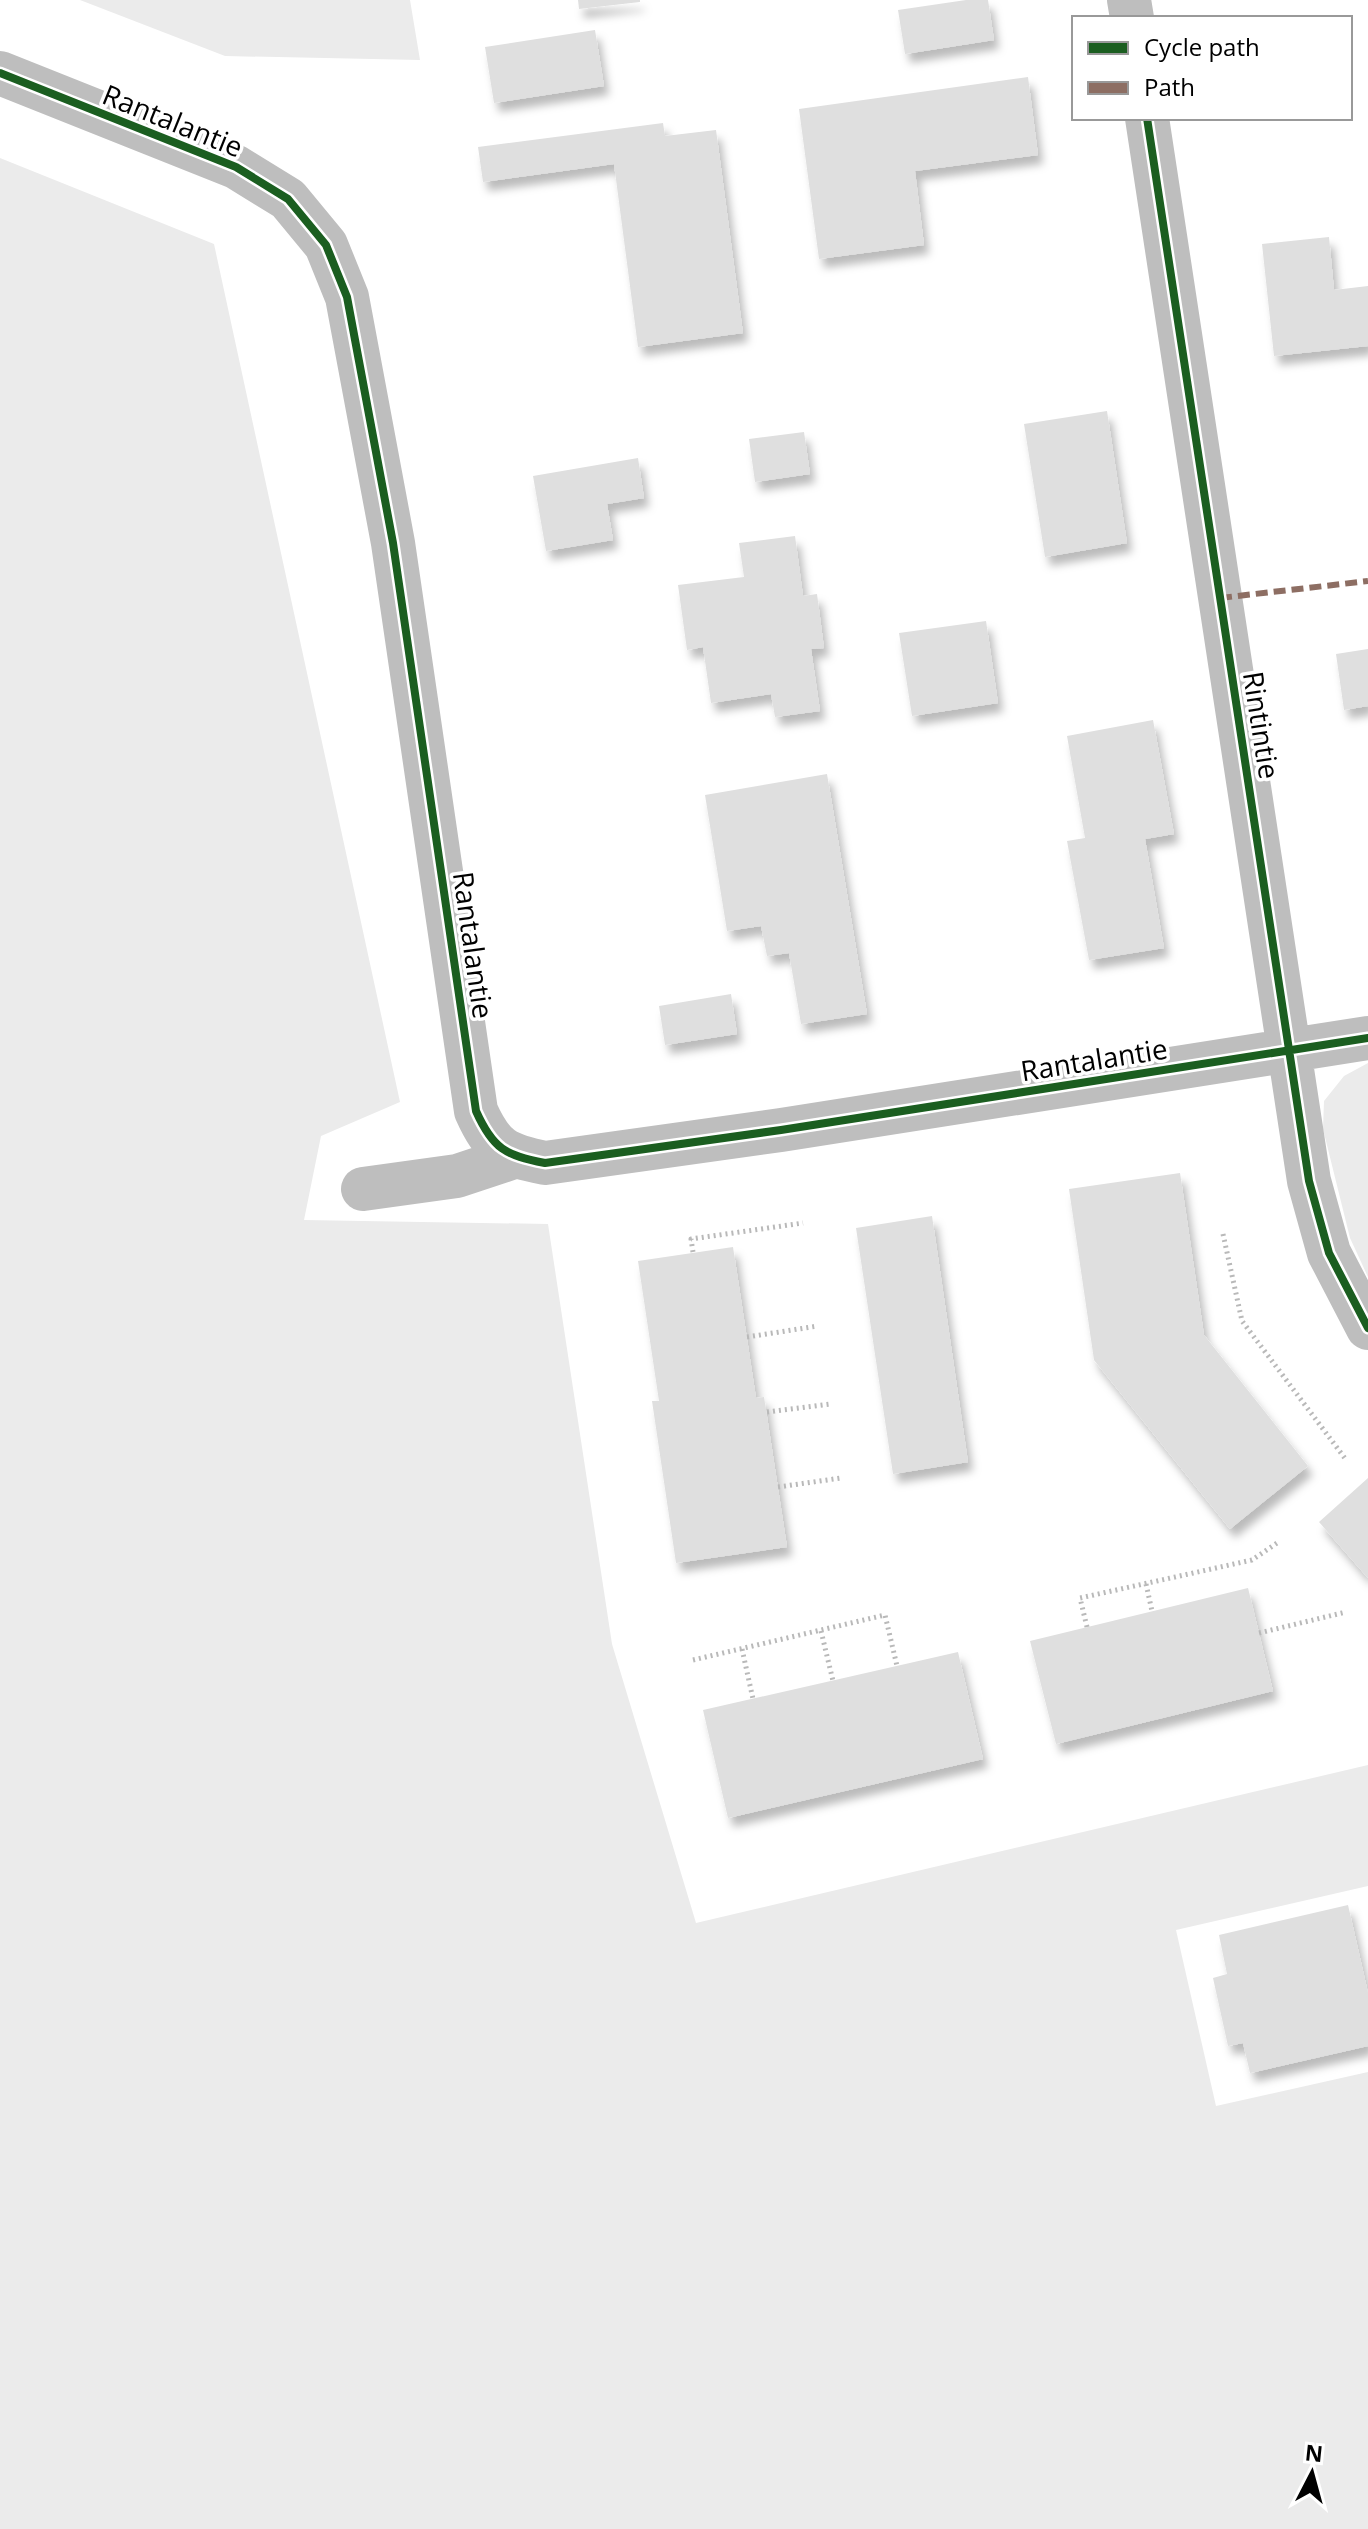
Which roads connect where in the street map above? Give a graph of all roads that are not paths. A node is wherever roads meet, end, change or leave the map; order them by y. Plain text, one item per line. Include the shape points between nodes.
1 (0, 73) edge
2 (1147, 120) edge
3 (1368, 1038) edge
4 (1289, 1051) junction
5 (514, 1157) junction
6 (363, 1189) dead end
7 (1368, 1328) edge

1 - 5 street, Rantalantie via 236,167 288,199 326,245 347,297 393,543 476,1111 488,1136
2 - 4 street, Rintintie
3 - 4 street, Rantalantie
4 - 5 street, Rantalantie via 545,1163
4 - 7 street, Rintintie via 1309,1181 1329,1253
5 - 6 street via 457,1176

